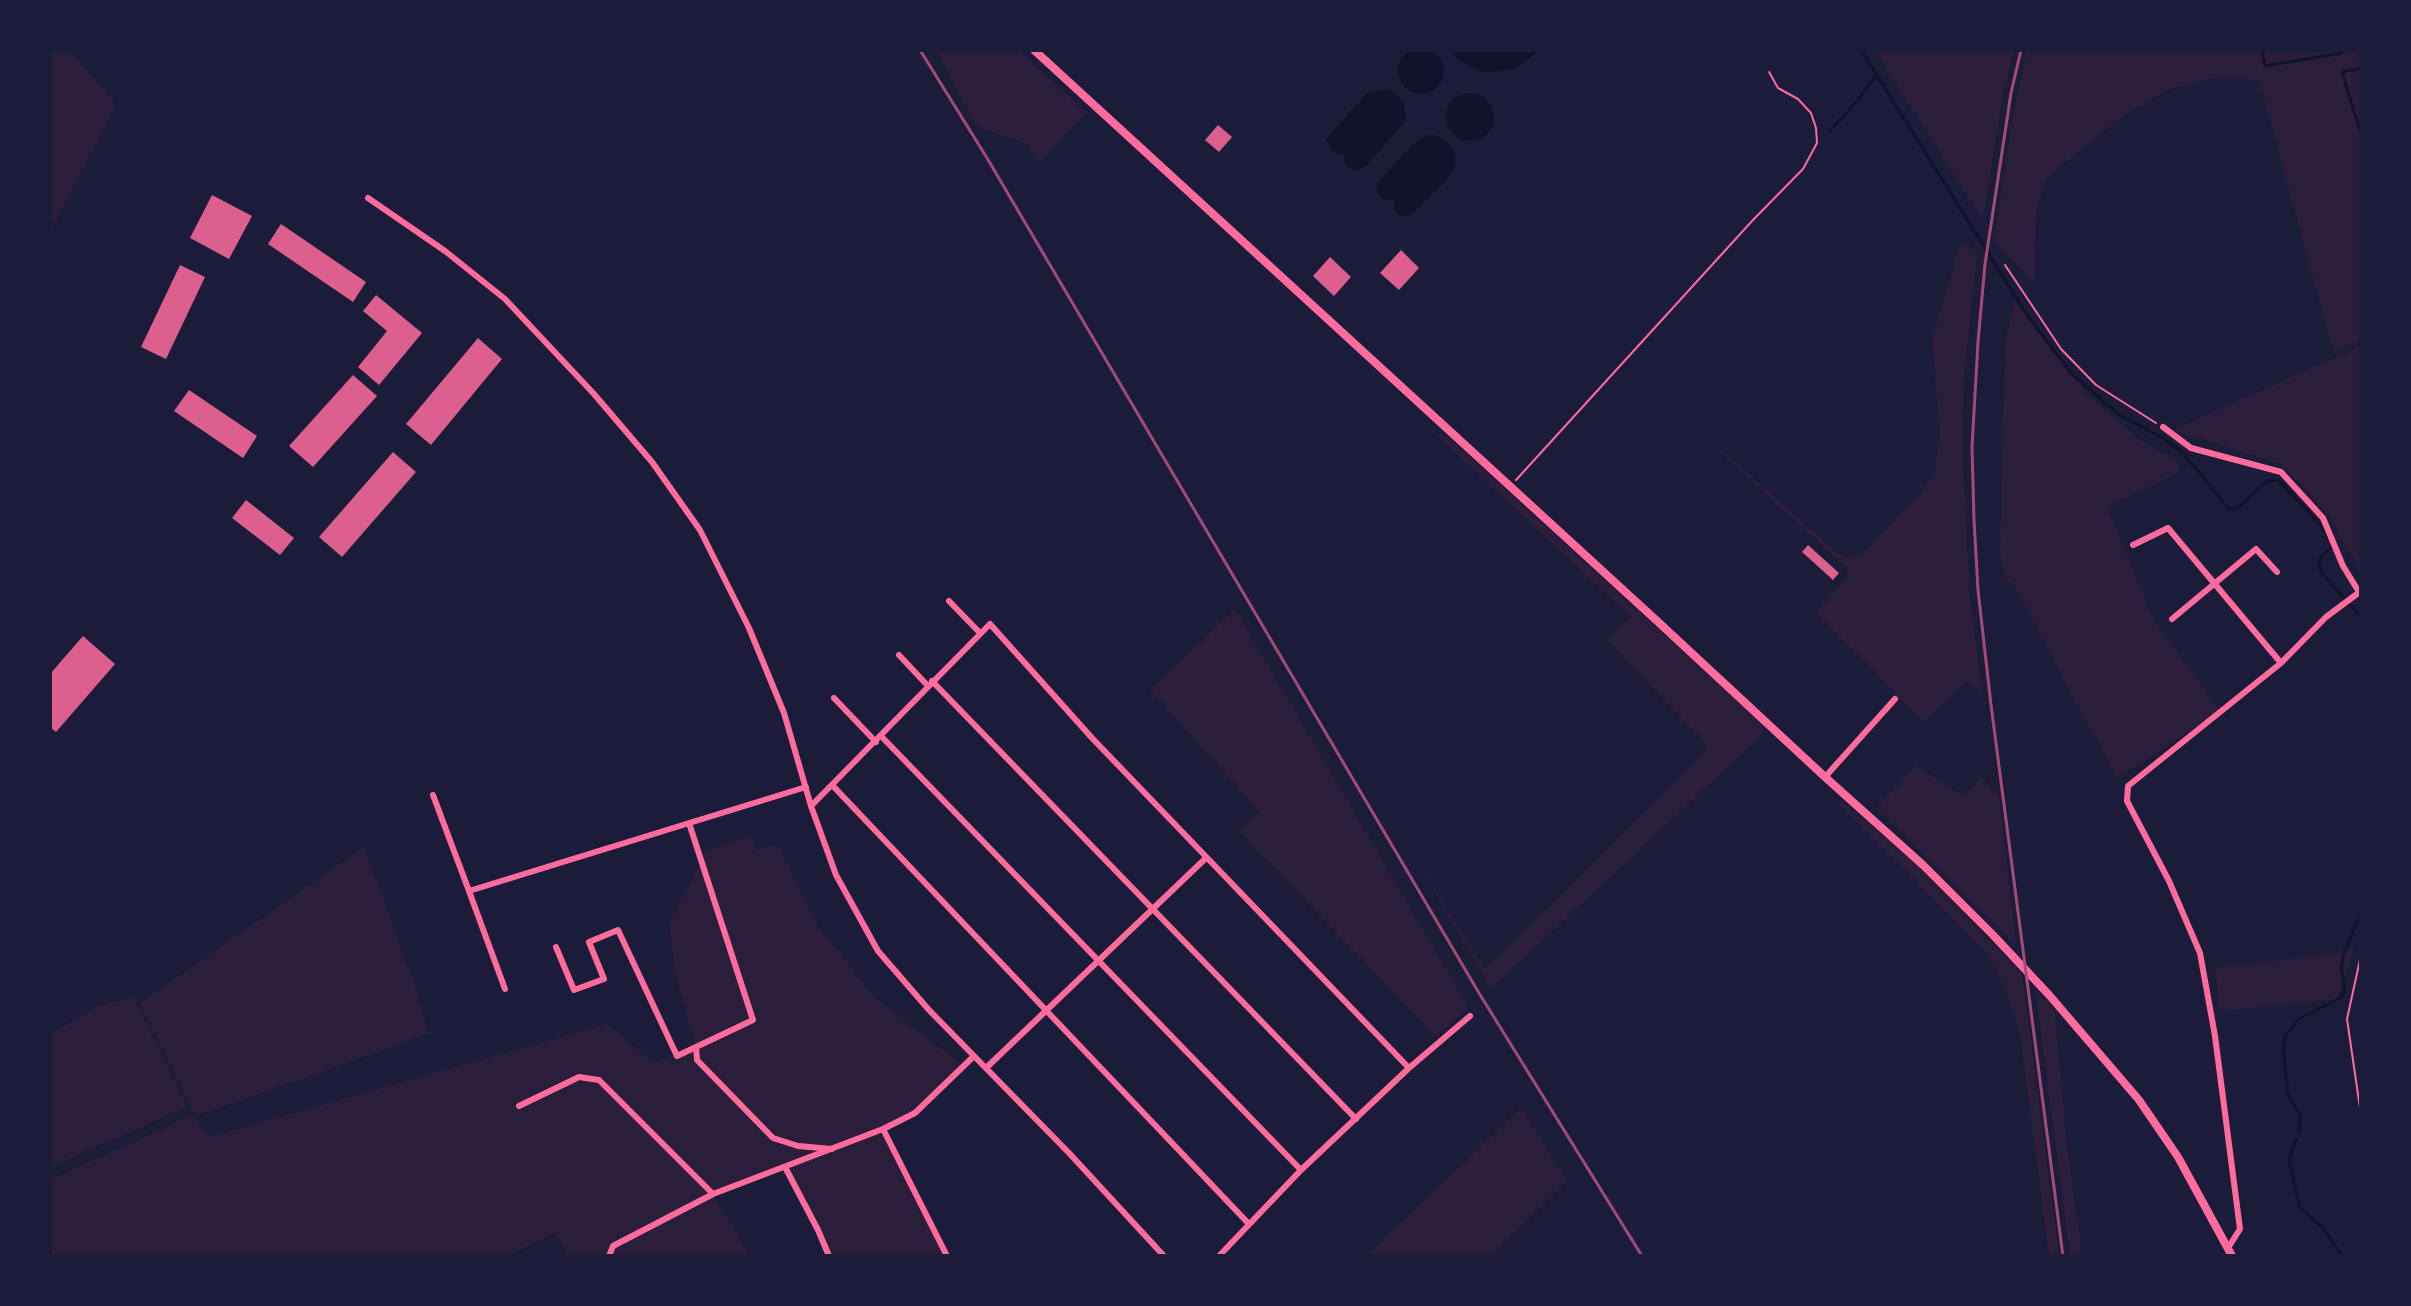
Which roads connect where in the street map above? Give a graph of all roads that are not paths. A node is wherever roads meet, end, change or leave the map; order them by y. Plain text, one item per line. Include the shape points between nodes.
1 (1034, 50) edge
2 (368, 198) dead end
3 (2163, 427) road end
4 (2133, 545) dead end
5 (2277, 572) dead end
6 (2215, 584) junction
7 (2358, 593) edge
8 (949, 601) dead end
9 (2172, 619) dead end
10 (980, 633) junction
11 (899, 655) dead end
12 (2281, 663) junction
13 (930, 684) junction
14 (834, 698) dead end
15 (1895, 699) dead end
16 (878, 739) junction
17 (1825, 777) junction
18 (833, 786) junction
19 (806, 787) junction
20 (433, 795) dead end
21 (811, 806) junction
22 (689, 823) junction
23 (1206, 858) junction
24 (469, 891) junction
25 (1151, 909) junction
26 (556, 947) dead end
27 (1099, 959) junction
28 (505, 989) dead end
29 (1045, 1012) junction
30 (1470, 1016) dead end
31 (696, 1047) junction
32 (974, 1056) junction
33 (986, 1068) junction
34 (1409, 1068) junction
35 (519, 1106) dead end
36 (1356, 1119) junction
37 (883, 1129) junction
38 (832, 1149) junction
39 (785, 1167) junction
40 (1301, 1170) junction
41 (713, 1194) junction
42 (1248, 1223) junction
43 (2230, 1252) edge
44 (609, 1256) edge
45 (829, 1256) edge
46 (947, 1256) edge
47 (1164, 1256) edge
48 (1219, 1256) edge

1 - 17 street
2 - 19 street via 505,299 652,462 700,530 749,628 784,713
3 - 7 street via 2191,448 2281,472 2323,518
4 - 6 street via 2168,528
5 - 6 street via 2256,549
6 - 9 street
6 - 12 street
7 - 12 street
8 - 10 street
10 - 13 street
10 - 23 street via 990,624
11 - 13 street
12 - 43 street via 2128,786 2127,801 2200,953 2240,1229
13 - 16 street
13 - 25 street
14 - 16 street
15 - 17 street
16 - 18 street
16 - 27 street
17 - 43 street via 1983,925 2098,1051 2178,1157
18 - 21 street
18 - 29 street
19 - 21 street
19 - 22 street
20 - 24 street
21 - 32 street via 836,875 878,951
22 - 24 street
22 - 31 street via 753,1020
23 - 25 street
23 - 34 street
24 - 28 street
25 - 27 street
25 - 36 street
26 - 31 street via 574,990 604,979 589,942 618,930 677,1056
27 - 29 street
27 - 40 street
29 - 33 street
29 - 42 street
30 - 34 street
31 - 38 street via 697,1060 773,1138
32 - 33 street
32 - 37 street via 915,1113
33 - 47 street
34 - 36 street
35 - 41 street via 579,1077 599,1080
36 - 40 street
37 - 38 street
37 - 46 street
38 - 39 street
39 - 41 street
39 - 45 street
40 - 42 street
41 - 44 street via 613,1246
42 - 48 street

